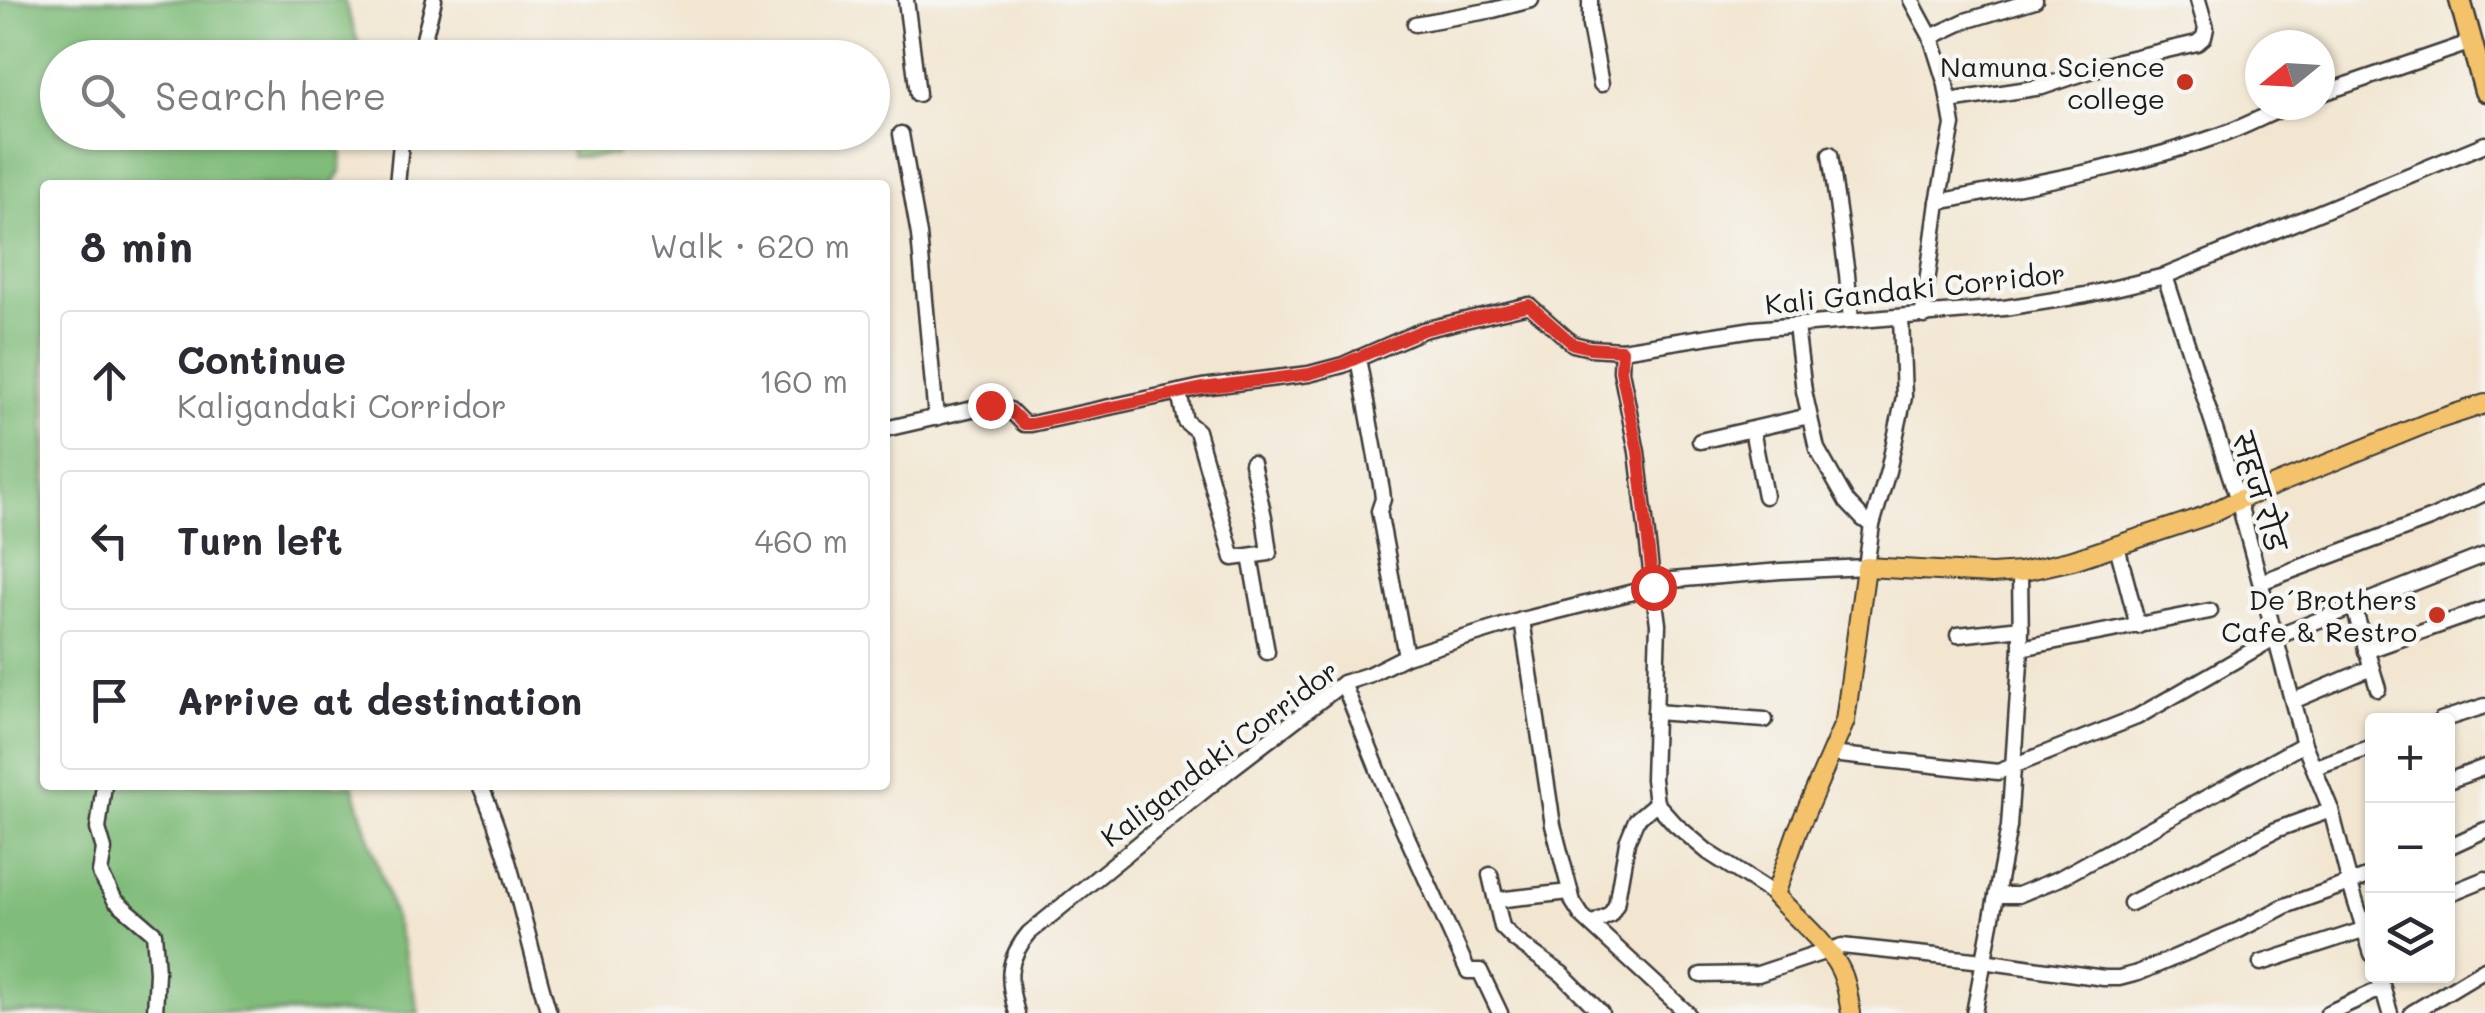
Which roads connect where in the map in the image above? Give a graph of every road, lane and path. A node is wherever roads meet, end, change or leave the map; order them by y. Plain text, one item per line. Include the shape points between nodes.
1 (434, 0) edge
2 (906, 0) edge
3 (1532, 0) edge
4 (1590, 0) edge
5 (1911, 0) edge
6 (2035, 0) edge
7 (2198, 0) edge
8 (2460, 0) edge
9 (1415, 24) dead end
10 (2475, 34) edge
11 (1931, 37) junction
12 (424, 40) edge
13 (2482, 64) edge
14 (1600, 84) dead end
15 (2335, 88) edge
16 (2485, 91) edge
17 (918, 94) dead end
18 (1949, 102) junction
19 (2257, 120) edge
20 (901, 134) dead end
21 (2485, 144) edge
22 (400, 150) edge
23 (1830, 154) dead end
24 (397, 180) edge
25 (1938, 202) junction
26 (2165, 276) junction
27 (1925, 316) junction
28 (1901, 318) junction
29 (1851, 320) junction
30 (1796, 326) junction
31 (1622, 350) junction
32 (1358, 358) junction
33 (1179, 392) junction
34 (2485, 404) edge
35 (1809, 416) junction
36 (936, 418) junction
37 (890, 429) edge
38 (1752, 430) junction
39 (1700, 441) dead end
40 (1252, 463) dead end
41 (2485, 493) edge
42 (1764, 496) dead end
43 (2238, 500) junction
44 (1872, 526) junction
45 (2117, 546) junction
46 (2485, 555) edge
47 (1250, 556) junction
48 (1866, 568) junction
49 (2020, 572) junction
50 (2261, 582) junction
51 (1653, 587) junction
52 (2354, 608) junction
53 (2485, 608) edge
54 (2210, 610) dead end
55 (1522, 620) junction
56 (2138, 626) junction
57 (2021, 628) junction
58 (1958, 634) dead end
59 (2276, 637) junction
60 (2022, 648) junction
61 (2366, 651) junction
62 (1267, 652) dead end
63 (1406, 656) junction
64 (2370, 668) junction
65 (1343, 682) junction
66 (2378, 689) dead end
67 (2292, 701) junction
68 (2485, 706) edge
69 (1655, 712) junction
70 (2455, 716) edge
71 (1765, 720) dead end
72 (2304, 744) junction
73 (2365, 749) edge
74 (1831, 754) junction
75 (2014, 767) junction
76 (2315, 767) junction
77 (2485, 767) edge
78 (2455, 778) edge
79 (103, 790) edge
80 (482, 790) edge
81 (1656, 803) junction
82 (2331, 810) junction
83 (2485, 830) edge
84 (2455, 844) edge
85 (1490, 875) dead end
86 (2365, 878) edge
87 (2485, 879) edge
88 (2350, 884) junction
89 (1570, 892) junction
90 (2450, 893) edge
91 (1996, 895) junction
92 (1775, 896) junction
93 (1496, 900) junction
94 (2131, 904) dead end
95 (2365, 919) edge
96 (1591, 924) junction
97 (2365, 929) edge
98 (1826, 950) junction
99 (1984, 961) junction
100 (2262, 963) dead end
101 (2485, 969) edge
102 (1701, 975) dead end
103 (2379, 983) edge
104 (2381, 983) edge
105 (1013, 1012) edge
106 (155, 1013) edge
107 (550, 1013) edge
108 (1500, 1013) edge
109 (1602, 1013) edge
110 (1687, 1013) edge
111 (1851, 1013) edge
112 (1974, 1013) edge
113 (2328, 1013) edge
114 (2390, 1013) edge
115 (2412, 1013) edge

1 - 12 street
2 - 17 street
3 - 9 street
4 - 14 street
5 - 11 street
6 - 11 street
7 - 18 street via 2206,28 2196,43 2042,86
8 - 10 highway
10 - 13 highway
10 - 15 street
11 - 18 street
13 - 16 highway
18 - 25 street via 1953,125
19 - 25 street via 2122,165
20 - 36 street
21 - 26 street, Kali Gandaki Corridor
22 - 24 street
23 - 29 street
25 - 27 street
26 - 27 street, Kali Gandaki Corridor via 2086,296
26 - 43 street, सहज रोड
27 - 28 street, Kali Gandaki Corridor
28 - 29 street, Kali Gandaki Corridor
28 - 44 street via 1904,396
29 - 30 street, Kali Gandaki Corridor
30 - 31 street, Kali Gandaki Corridor
30 - 35 street
31 - 32 street, Kali Gandaki Corridor via 1573,344 1529,305 1423,330
31 - 51 street
32 - 33 street via 1309,374
32 - 63 street
33 - 36 street via 1031,424 990,405
33 - 47 street via 1233,558
34 - 43 main road
35 - 38 street
35 - 44 street via 1817,449 1847,502
36 - 37 street
38 - 39 street
38 - 42 street
40 - 47 street via 1269,553
41 - 50 street
43 - 45 main road
43 - 50 street, सहज रोड
44 - 48 street
45 - 49 main road
45 - 56 street
46 - 52 street
47 - 62 street
48 - 49 main road
48 - 51 street, Kaligandaki Corridor via 1703,577
48 - 74 main road via 1845,721
49 - 57 street
50 - 59 street, सहज रोड
51 - 55 street, Kaligandaki Corridor
51 - 69 street
52 - 59 street
52 - 61 street
53 - 61 street
54 - 56 street
55 - 63 street, Kaligandaki Corridor
55 - 89 street
56 - 60 street
57 - 58 street
57 - 60 street
59 - 67 street, सहज रोड
59 - 75 street via 2137,717
60 - 75 street
61 - 64 street
63 - 65 street, Kaligandaki Corridor
64 - 66 street
64 - 67 street
65 - 105 street, Kaligandaki Corridor via 1029,934 1011,962
65 - 108 street via 1468,971 1480,971
67 - 72 street, सहज रोड
68 - 70 street
69 - 71 street
69 - 81 street
72 - 76 street, सहज रोड
72 - 91 street via 2060,878
73 - 76 street
74 - 75 street via 1986,772
74 - 92 main road
75 - 91 street
76 - 82 street, सहज रोड
77 - 78 street
79 - 106 street via 100,874 115,900 154,933
80 - 107 street
81 - 92 street via 1708,852
81 - 96 street via 1636,820 1627,842 1616,906
82 - 88 street, सहज रोड
82 - 94 street via 2278,829
83 - 84 street
85 - 93 street
86 - 88 street
87 - 90 street
88 - 95 street, सहज रोड
88 - 99 street via 2119,978
89 - 93 street
89 - 96 street
91 - 99 street
92 - 98 main road
93 - 109 street via 1508,935
96 - 110 street
97 - 100 street
98 - 99 street via 1842,946
98 - 102 street via 1758,974
98 - 111 main road via 1839,967
99 - 112 street
101 - 115 street
103 - 113 street
104 - 114 street

